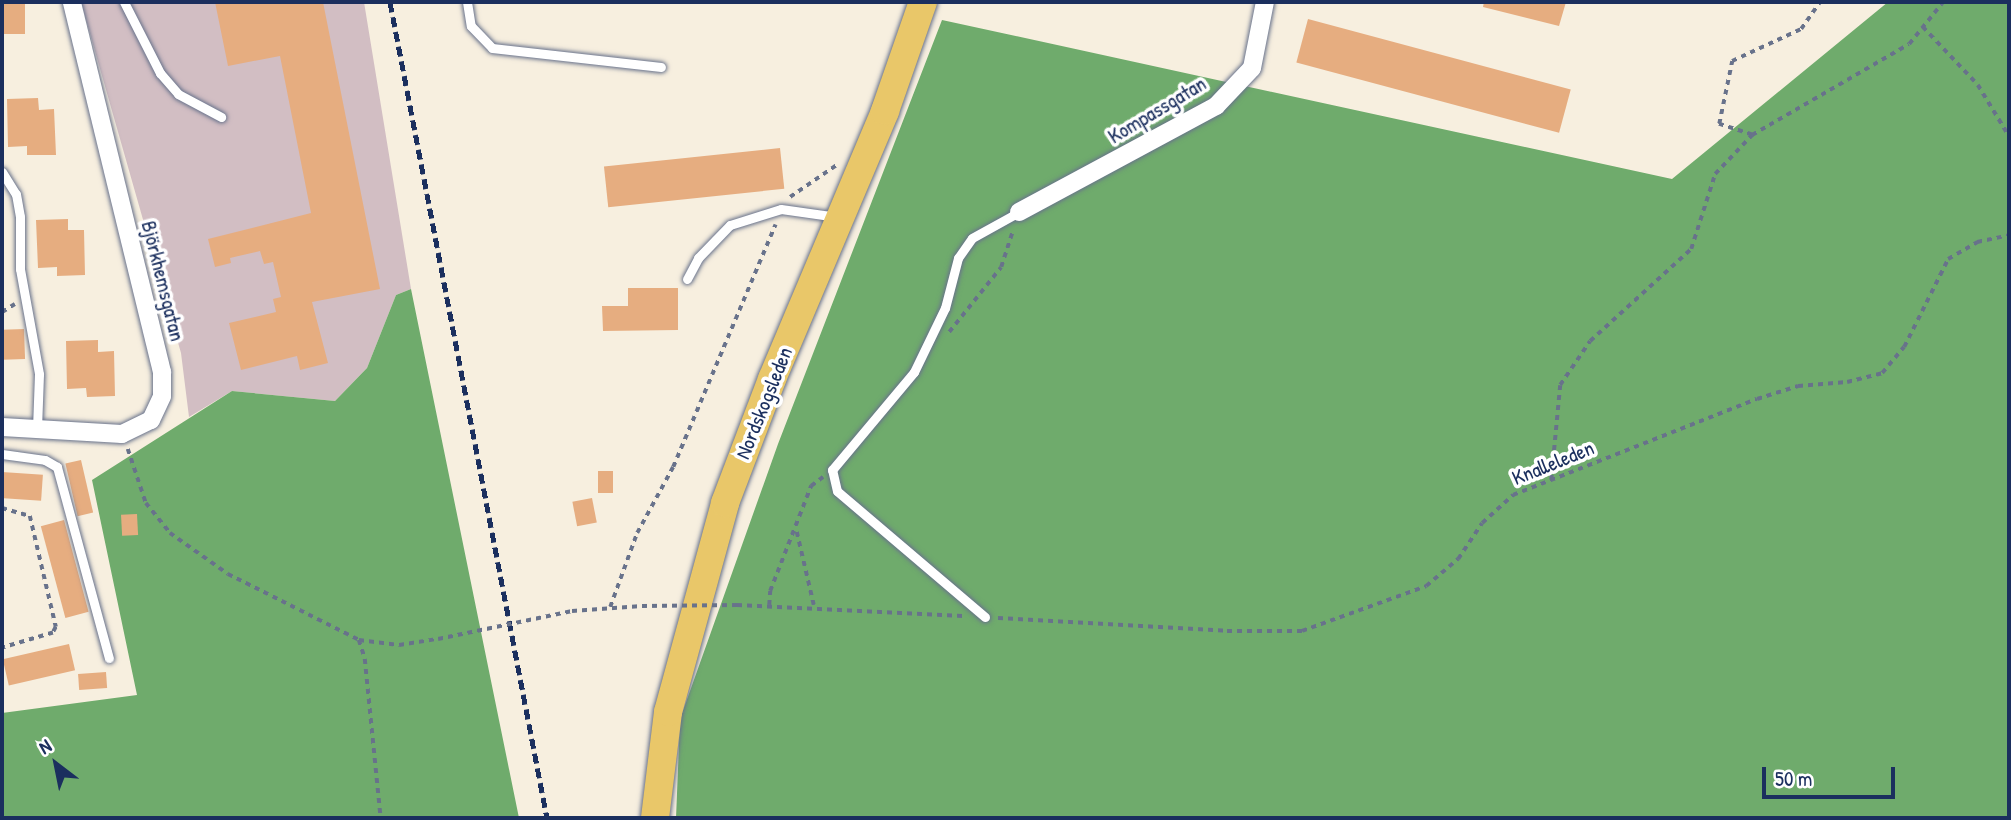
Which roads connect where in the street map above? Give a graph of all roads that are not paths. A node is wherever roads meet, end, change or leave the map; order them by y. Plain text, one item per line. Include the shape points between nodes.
1 (72, 2) edge
2 (124, 2) edge
3 (467, 2) edge
4 (923, 2) edge
5 (1265, 2) edge
6 (661, 67) dead end
7 (221, 117) dead end
8 (2, 172) edge
9 (1018, 212) joint
10 (843, 218) junction
11 (687, 279) dead end
12 (2, 427) edge
13 (37, 428) junction
14 (2, 454) edge
15 (985, 617) road end
16 (108, 658) dead end
17 (654, 818) edge

1 - 13 street, Björkhemsgatan via 164,381 151,420 122,434
2 - 7 lane via 160,73 178,94
3 - 6 lane via 471,26 492,48
4 - 10 main road, Nordskogsleden
5 - 9 street, Kompassgatan via 1252,68 1216,106
8 - 13 lane via 16,194 20,217 20,269 39,374
9 - 15 lane via 972,238 958,258 940,321 914,372 832,470 837,491
10 - 11 lane via 781,209 730,225 698,258
10 - 17 main road, Nordskogsleden via 746,442 704,571 668,712
12 - 13 street
14 - 16 lane via 45,460 57,467

